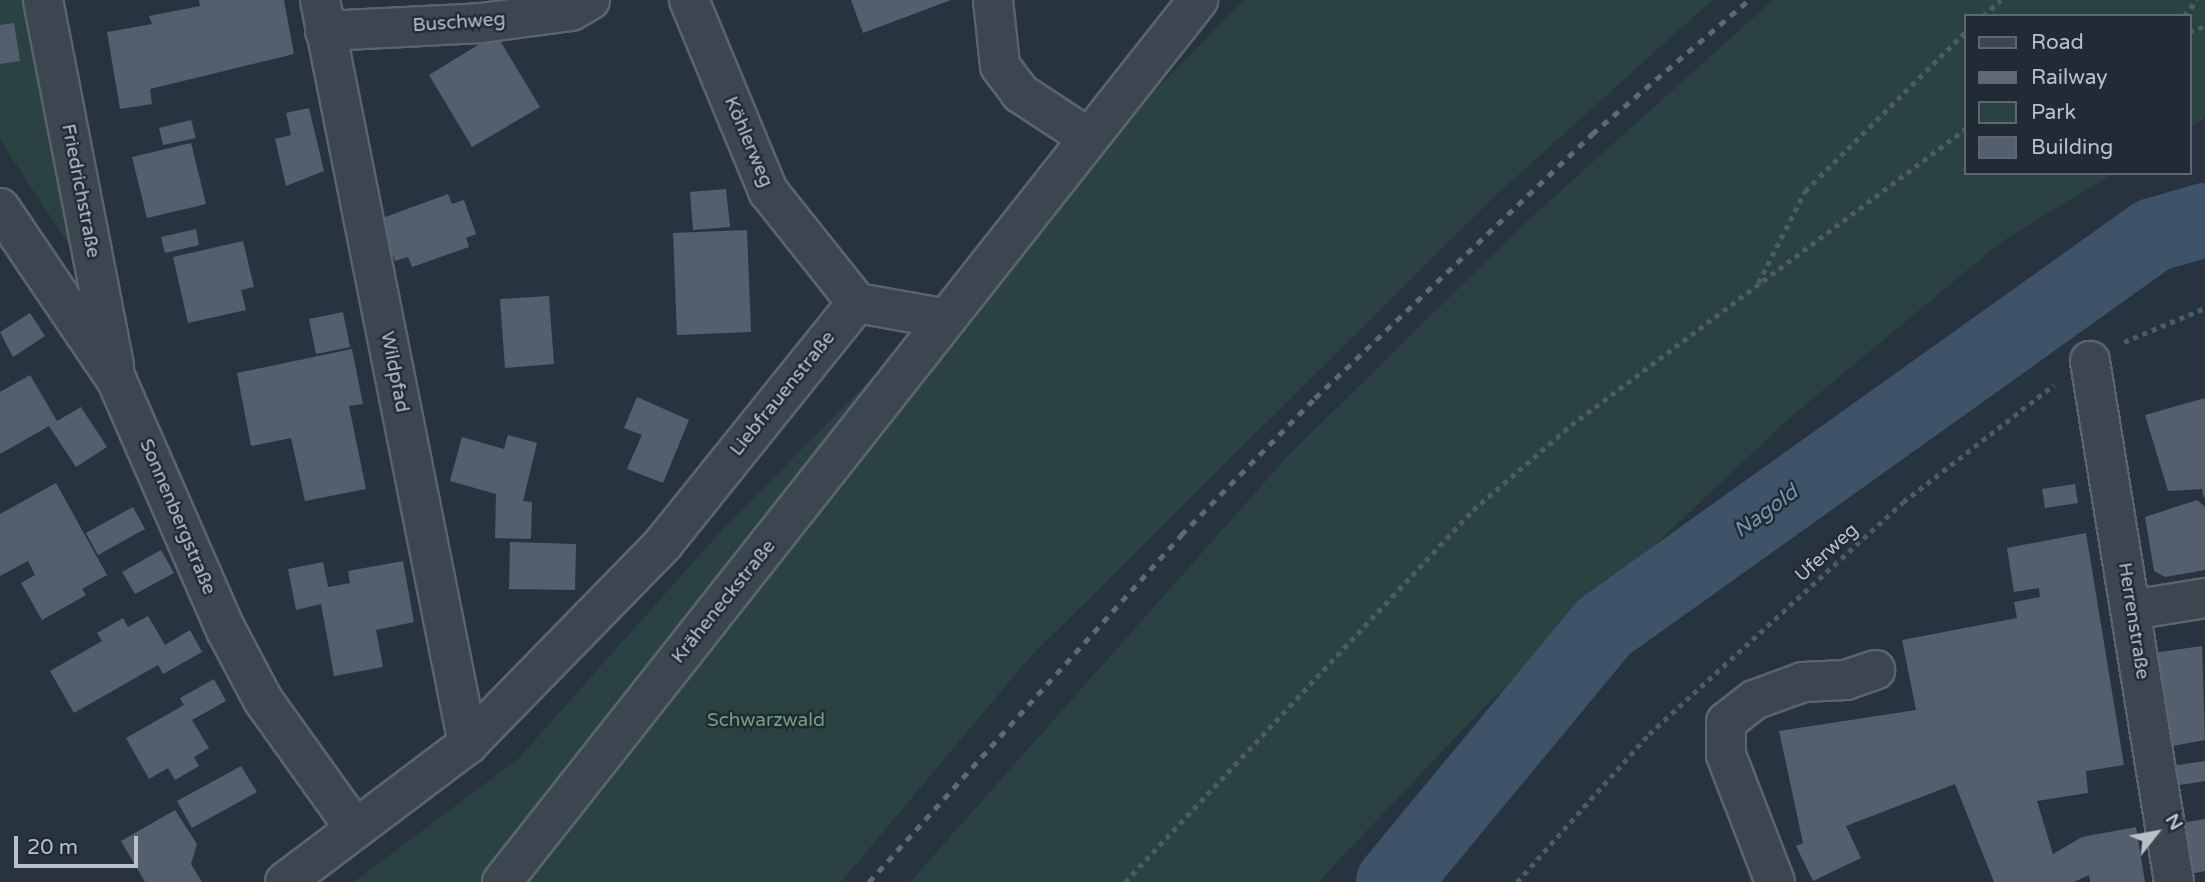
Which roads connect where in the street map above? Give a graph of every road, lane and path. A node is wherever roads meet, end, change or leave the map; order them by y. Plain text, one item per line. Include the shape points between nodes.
1 (43, 0) edge
2 (590, 0) edge
3 (689, 0) edge
4 (993, 0) edge
5 (1198, 0) edge
6 (2001, 0) edge
7 (2197, 0) edge
8 (1985, 14) edge
9 (2186, 14) edge
10 (323, 16) edge
11 (1964, 33) edge
12 (1964, 130) edge
13 (1087, 137) junction
14 (0, 208) edge
15 (1756, 287) junction
16 (857, 303) junction
17 (2205, 308) edge
18 (942, 318) junction
19 (2090, 361) junction
20 (117, 381) junction
21 (2205, 598) edge
22 (2132, 610) junction
23 (1875, 670) dead end
24 (468, 744) junction
25 (354, 827) junction
26 (285, 882) edge
27 (502, 882) edge
28 (1125, 882) edge
29 (1517, 882) edge
30 (1775, 882) edge
31 (2174, 882) edge

1 - 20 street, Friedrichstraße
2 - 10 street, Buschweg via 571,11 481,23
3 - 16 street, Köhlerweg via 768,191
4 - 13 street via 1000,66 1020,93
5 - 13 street
6 - 8 path
7 - 9 path
10 - 24 street, Wildpfad
11 - 15 path via 1805,191
12 - 15 path
13 - 18 street
14 - 20 street, Sonnenbergstraße
15 - 28 path via 1571,425 1473,510
16 - 18 street
16 - 24 street, Liebfrauenstraße via 663,544
17 - 19 path, Uferweg
18 - 27 street, Kräheneckstraße via 811,495
19 - 22 street, Herrenstraße
19 - 29 path, Uferweg via 1903,502 1735,654 1575,810
20 - 25 street, Sonnenbergstraße via 226,630 263,700
21 - 22 street
22 - 31 street, Herrenstraße
23 - 30 street via 1846,680 1803,682 1754,700 1726,722 1726,754
24 - 25 street, Liebfrauenstraße
25 - 26 street, Liebfrauenstraße

